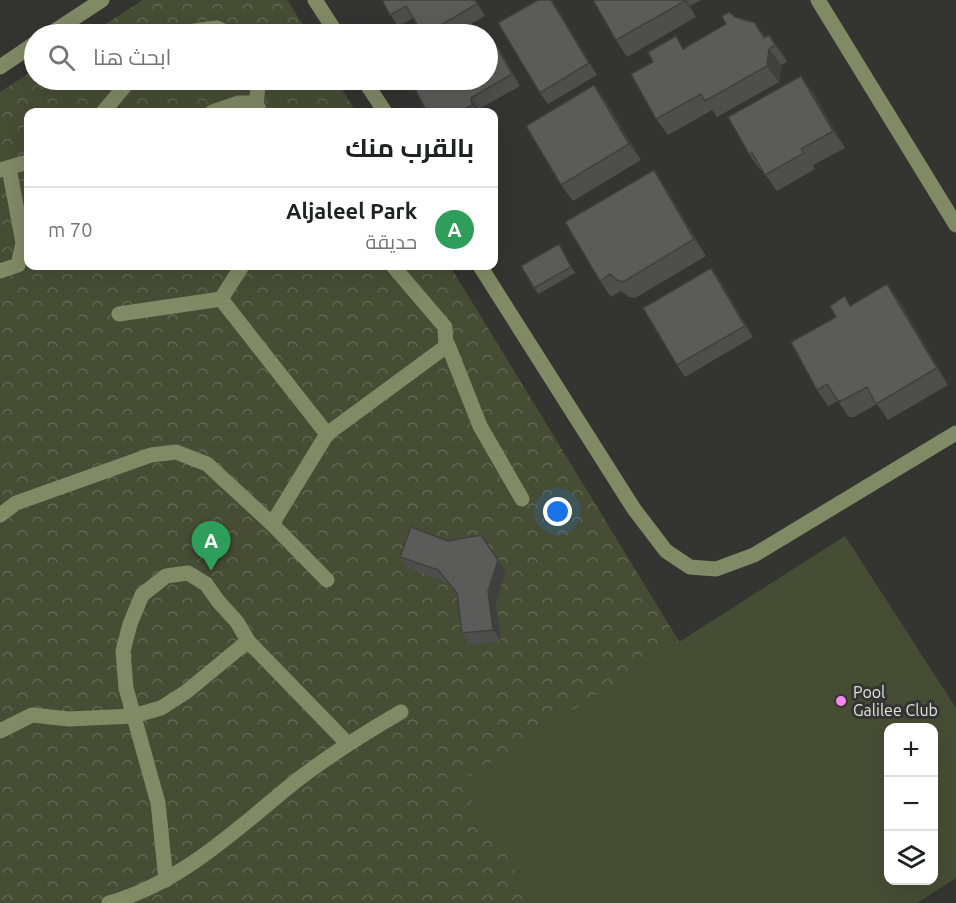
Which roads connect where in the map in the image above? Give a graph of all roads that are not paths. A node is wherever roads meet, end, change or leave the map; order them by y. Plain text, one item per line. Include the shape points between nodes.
1 (102, 0) edge
2 (315, 0) edge
3 (818, 0) edge
4 (65, 24) edge
5 (331, 24) edge
6 (24, 51) edge
7 (0, 67) edge
8 (122, 90) edge
9 (259, 90) edge
10 (371, 90) edge
11 (106, 108) edge
12 (225, 108) edge
13 (258, 108) edge
14 (382, 108) edge
15 (24, 163) edge
16 (4, 169) edge
17 (956, 225) edge
18 (24, 227) edge
19 (24, 236) edge
20 (240, 270) edge
21 (396, 270) edge
22 (483, 270) edge
23 (0, 271) edge
24 (221, 299) junction
25 (119, 314) dead end
26 (446, 346) junction
27 (956, 433) edge
28 (327, 434) junction
29 (522, 499) dead end
30 (0, 515) edge
31 (272, 524) junction
32 (327, 580) dead end
33 (248, 641) junction
34 (401, 712) dead end
35 (133, 716) junction
36 (0, 731) edge
37 (347, 743) junction
38 (166, 879) junction
39 (109, 903) edge

1 - 4 street
2 - 5 street
3 - 17 street
6 - 7 street
8 - 11 street
9 - 13 street
10 - 14 street
12 - 13 street via 238,104
15 - 16 street
16 - 18 street
19 - 23 street via 18,265
20 - 24 street
21 - 26 street via 445,327
22 - 27 street via 634,509 666,551 690,567 716,569 754,555
24 - 25 street
24 - 28 street
26 - 28 street
26 - 29 street via 480,426
28 - 31 street
30 - 31 street via 16,503 151,455 176,452 207,464
31 - 32 street
33 - 35 street via 186,692 160,708
33 - 35 street via 206,584 188,573 166,576 142,596 123,651
33 - 37 street
34 - 37 street
35 - 36 street via 69,719 32,715
35 - 38 street via 158,803
37 - 38 street via 245,826
38 - 39 street

